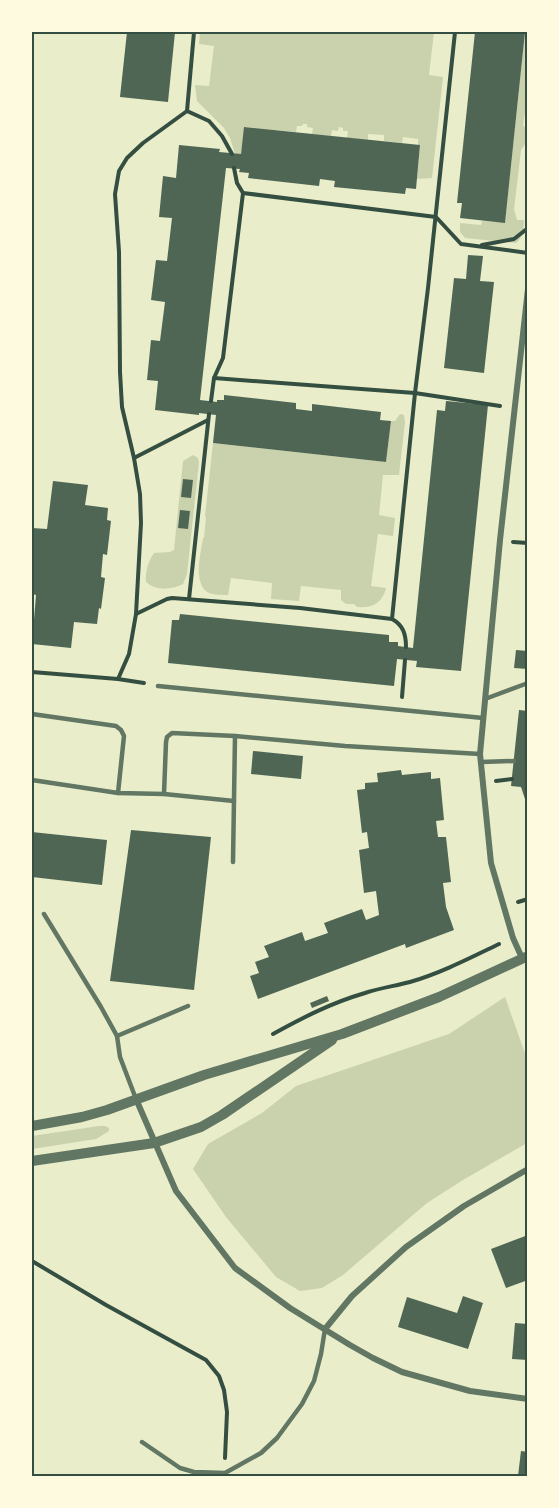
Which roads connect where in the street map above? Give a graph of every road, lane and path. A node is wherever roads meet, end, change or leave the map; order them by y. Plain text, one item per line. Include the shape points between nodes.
1 (195, 32) edge
2 (455, 32) edge
3 (187, 111) junction
4 (232, 154) dead end
5 (234, 168) dead end
6 (243, 193) junction
7 (436, 217) junction
8 (528, 228) edge
9 (478, 246) junction
10 (528, 253) edge
11 (528, 289) edge
12 (214, 378) junction
13 (415, 393) junction
14 (211, 401) dead end
15 (515, 413) junction
16 (209, 414) dead end
17 (208, 420) junction
18 (134, 458) junction
19 (189, 599) junction
20 (136, 614) junction
21 (392, 619) junction
22 (405, 647) dead end
23 (405, 660) dead end
24 (32, 672) edge
25 (118, 678) junction
26 (528, 683) edge
27 (158, 686) joint
28 (485, 699) junction
29 (402, 710) junction
30 (32, 714) edge
31 (483, 718) junction
32 (235, 736) junction
33 (480, 754) junction
34 (514, 761) dead end
35 (481, 762) junction
36 (32, 780) edge
37 (118, 793) junction
38 (164, 794) junction
39 (234, 801) junction
40 (233, 862) dead end
41 (528, 899) edge
42 (515, 904) dead end
43 (44, 914) dead end
44 (513, 938) junction
45 (525, 957) edge
46 (188, 1006) dead end
47 (342, 1034) junction
48 (117, 1036) junction
49 (269, 1036) dead end
50 (136, 1099) junction
51 (32, 1126) edge
52 (154, 1143) junction
53 (32, 1161) edge
54 (528, 1169) edge
55 (32, 1261) edge
56 (325, 1329) junction
57 (528, 1399) edge
58 (142, 1442) dead end
59 (225, 1473) junction

1 - 3 path
2 - 7 path
3 - 4 path via 209,121
3 - 18 path via 127,158 119,171 115,194 122,407
5 - 6 path
6 - 7 path
6 - 12 path via 223,358
7 - 9 path via 461,244
7 - 13 path
8 - 9 path via 514,238
9 - 10 path
11 - 15 street
12 - 13 path
12 - 14 path
13 - 15 path via 505,406
13 - 21 path
15 - 28 street
16 - 17 path
17 - 18 path
17 - 19 path
18 - 20 path via 141,523
19 - 20 path via 166,599
19 - 21 path
20 - 25 path via 129,654
21 - 22 path via 403,628
23 - 29 path
24 - 25 path
25 - 27 path
26 - 28 lane
27 - 29 lane
28 - 31 street
29 - 31 lane
30 - 37 lane via 116,726 121,730 124,736
31 - 33 street
32 - 33 lane
32 - 38 lane via 167,736
32 - 39 lane
33 - 35 street
34 - 35 lane
35 - 44 street via 491,863
36 - 37 lane
37 - 38 lane
38 - 39 lane
39 - 40 lane
41 - 42 path
43 - 48 lane
44 - 45 street
44 - 49 path via 412,982 367,992 315,1011
45 - 47 street via 439,997
46 - 48 lane
47 - 50 street
47 - 52 street via 222,1115 201,1127
48 - 50 lane via 120,1057
50 - 51 street via 82,1117
50 - 52 street
52 - 53 street
52 - 56 street via 176,1191 235,1268
54 - 56 street via 464,1206 406,1247 352,1296
55 - 59 path via 206,1360 224,1390
56 - 57 street via 402,1371 470,1391
56 - 59 lane via 314,1381 302,1404 261,1453
58 - 59 lane via 180,1468

